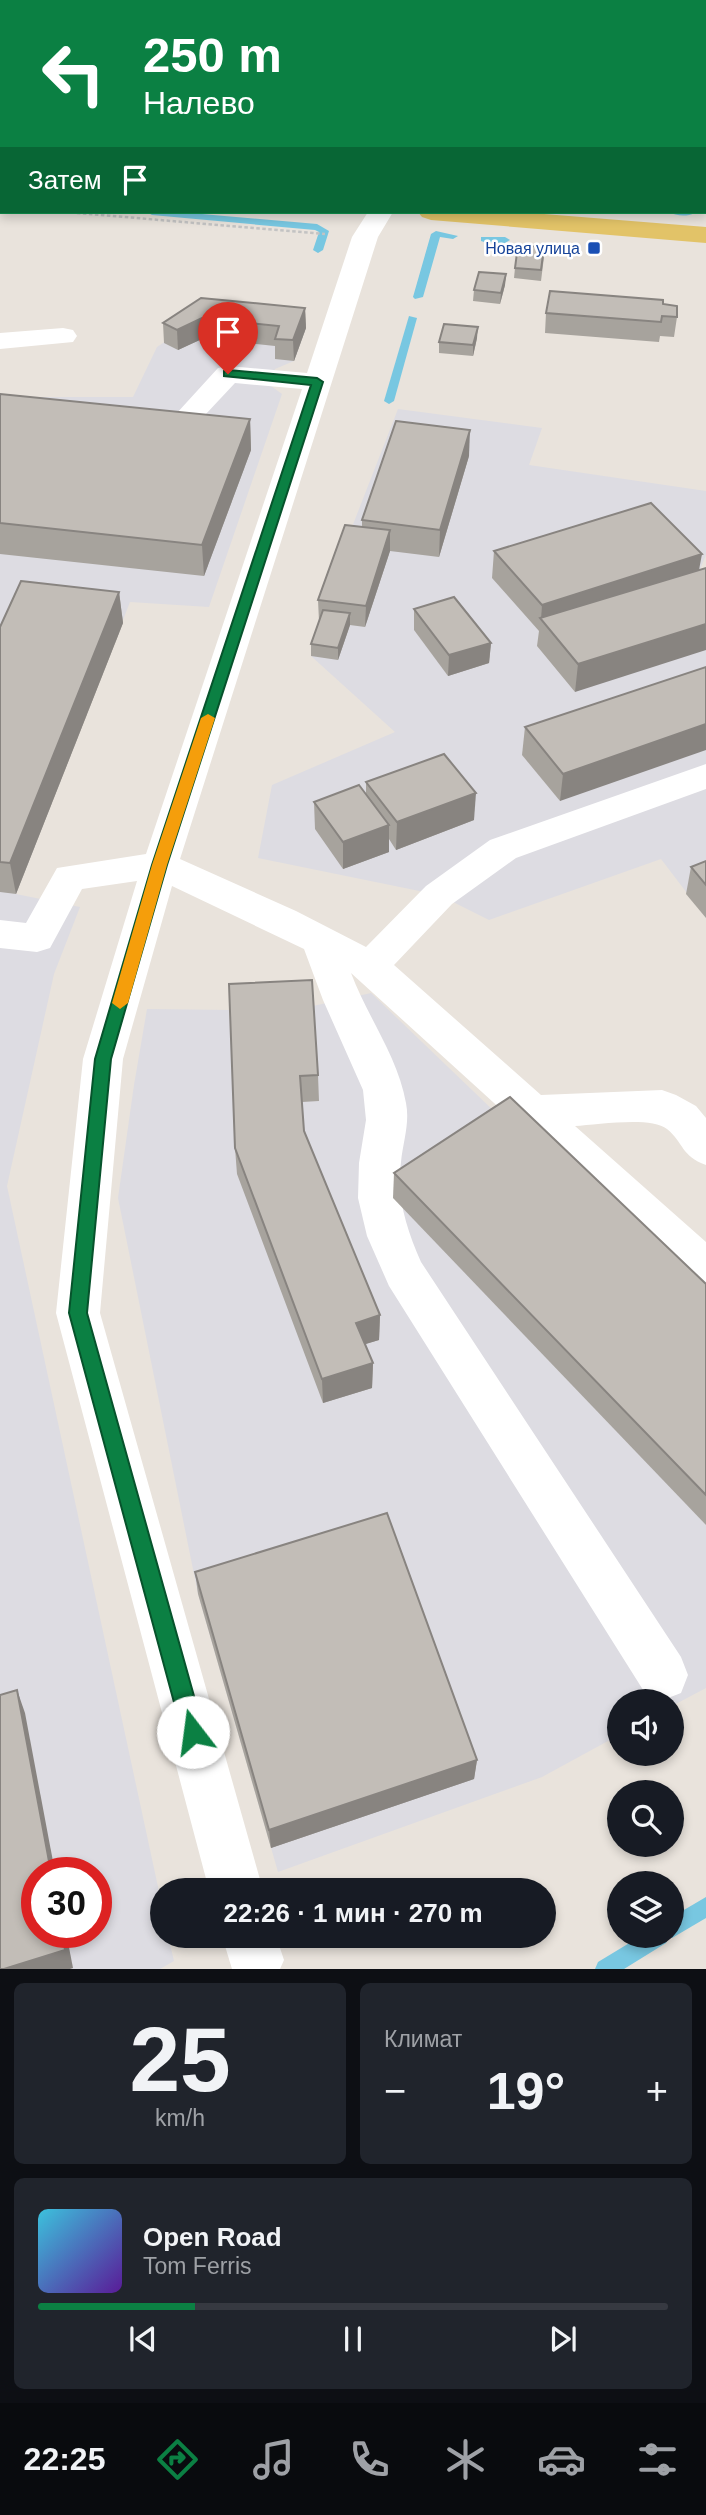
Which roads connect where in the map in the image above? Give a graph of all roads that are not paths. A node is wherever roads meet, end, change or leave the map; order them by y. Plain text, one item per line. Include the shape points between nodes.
1 (379, 214) edge
2 (455, 214) edge
3 (706, 235) edge
4 (63, 335) dead end
5 (0, 341) edge
6 (317, 382) junction
7 (180, 425) edge
8 (706, 776) edge
9 (160, 865) junction
10 (0, 934) edge
11 (320, 940) junction
12 (370, 966) junction
13 (531, 1112) junction
14 (706, 1148) edge
15 (706, 1269) edge
16 (663, 1675) dead end
17 (233, 1878) edge

1 - 6 street via 365,237
2 - 3 main road
4 - 5 street
6 - 7 street via 228,374
6 - 9 street
8 - 12 street via 503,849 439,895
9 - 10 street via 69,877 37,938
9 - 11 street
9 - 17 street via 103,1059 78,1313
11 - 12 street
11 - 16 street via 383,1088 387,1106 378,1199 385,1231 404,1273
12 - 13 street
13 - 14 street via 662,1106 682,1118
13 - 15 street

